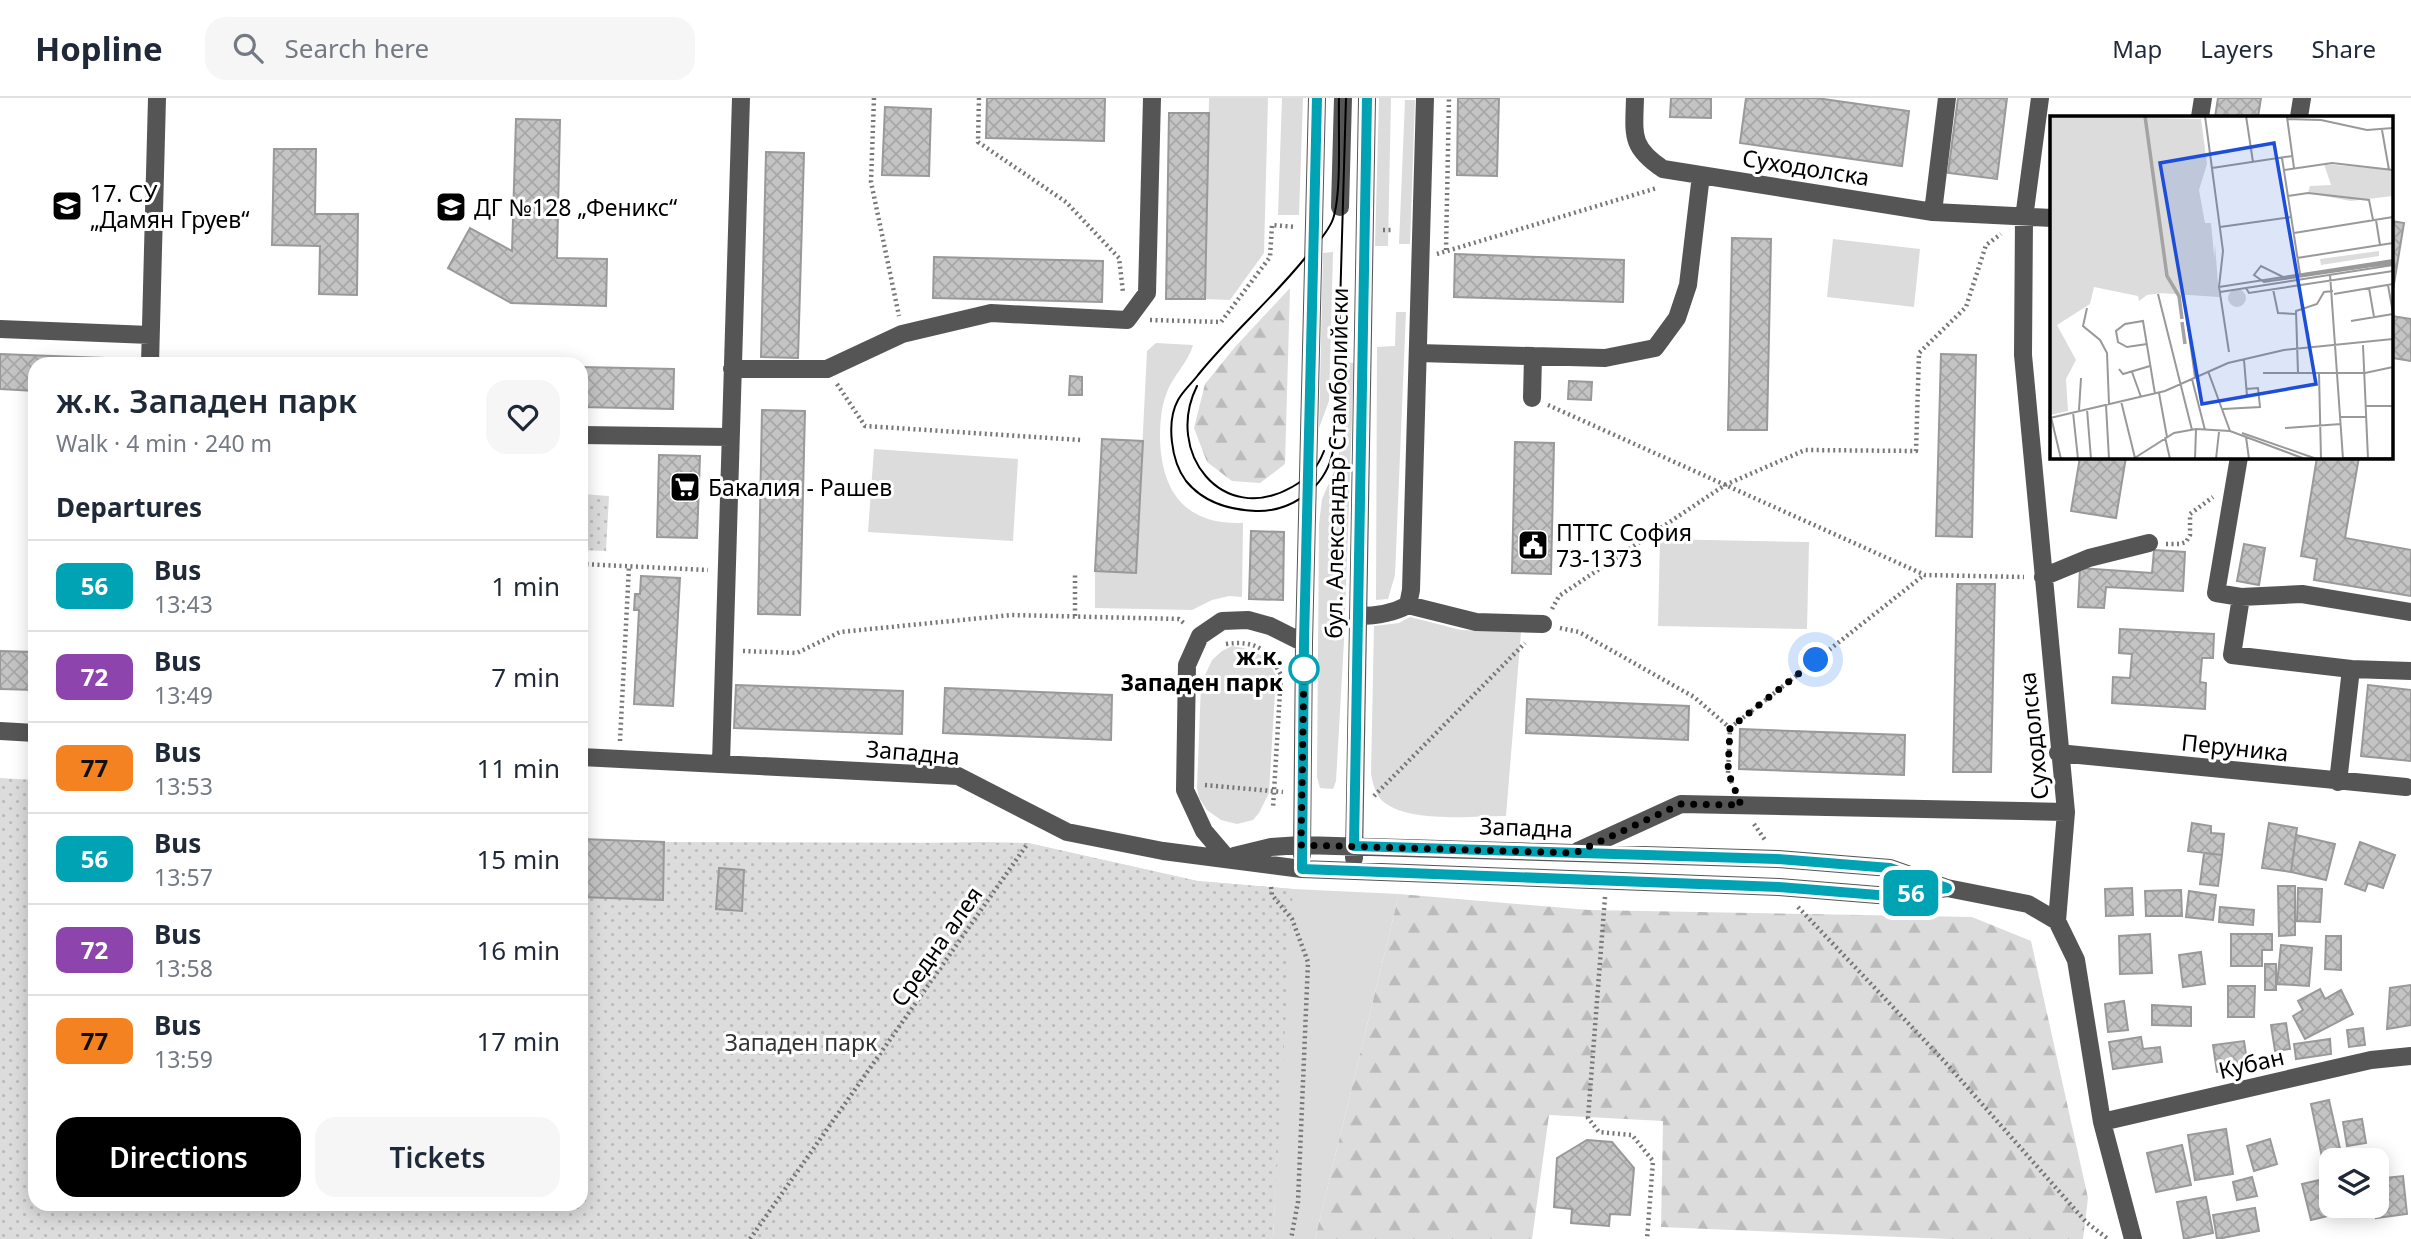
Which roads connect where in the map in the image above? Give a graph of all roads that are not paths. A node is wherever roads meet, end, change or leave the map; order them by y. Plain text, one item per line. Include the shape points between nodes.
1 (157, 98) edge
2 (741, 98) edge
3 (1152, 98) edge
4 (1317, 98) edge
5 (1343, 98) edge
6 (1367, 98) edge
7 (1425, 98) edge
8 (1635, 98) edge
9 (1947, 98) edge
10 (2040, 98) edge
11 (2203, 98) edge
12 (2302, 98) edge
13 (2200, 116) edge
14 (2299, 116) edge
15 (1701, 175) junction
16 (1340, 207) dead end
17 (1933, 212) junction
18 (2024, 218) junction
19 (2050, 218) edge
20 (0, 329) edge
21 (150, 335) junction
22 (1418, 353) junction
23 (1533, 356) junction
24 (150, 357) edge
25 (732, 369) junction
26 (1532, 398) road end
27 (588, 435) edge
28 (730, 437) junction
29 (2239, 458) edge
30 (2149, 543) road end
31 (2043, 577) junction
32 (2241, 597) junction
33 (1408, 606) junction
34 (2411, 612) edge
35 (1358, 616) junction
36 (1543, 624) road end
37 (1304, 643) junction
38 (2351, 669) junction
39 (2411, 671) edge
40 (0, 731) edge
41 (28, 733) edge
42 (2058, 753) junction
43 (588, 757) edge
44 (721, 763) junction
45 (2338, 782) junction
46 (2406, 788) dead end
47 (2066, 812) junction
48 (1301, 845) junction
49 (1354, 846) junction
50 (1575, 853) junction
51 (1227, 858) junction
52 (1302, 869) junction
53 (1354, 872) junction
54 (1947, 888) junction
55 (2057, 921) junction
56 (2411, 1056) edge
57 (2102, 1122) junction
58 (2133, 1239) edge

1 - 21 street
2 - 25 street
3 - 25 street via 1147,293 1127,320 991,313 902,334 827,369
4 - 37 street, бул. Александър Стамболийски
5 - 16 street
6 - 35 street, бул. Александър Стамболийски
7 - 22 street
8 - 15 street, Суходолска via 1634,137 1645,157 1663,169
9 - 17 street
10 - 18 street, Суходолска
11 - 13 street
12 - 14 street
15 - 17 street, Суходолска
15 - 23 street via 1688,285 1677,318 1655,348 1605,358
17 - 18 street, Суходолска
18 - 19 street
18 - 31 street, Суходолска via 2023,355
20 - 21 street
21 - 24 street
22 - 23 street
22 - 33 street
23 - 26 street
25 - 28 street
27 - 28 street
28 - 44 street
29 - 32 street via 2216,593
30 - 31 street via 2089,558
31 - 42 street, Суходолска
32 - 34 street via 2302,594
32 - 38 street via 2232,655
33 - 35 street via 1387,614
33 - 36 street via 1476,622
35 - 49 street, бул. Александър Стамболийски
37 - 48 street, бул. Александър Стамболийски
37 - 51 street via 1248,620 1222,621 1200,636 1187,665 1185,790 1204,831
38 - 39 street
38 - 45 street
40 - 41 street
42 - 45 street, Перуника
42 - 47 street, Суходолска
43 - 44 street, Западна
44 - 51 street, Западна via 958,776 1067,832
45 - 46 street, Перуника
47 - 50 street via 1681,804
47 - 55 street, Суходолска
48 - 49 street, Западна
48 - 51 street, Западна
48 - 52 street, бул. Александър Стамболийски
49 - 50 street, Западна
49 - 53 street, бул. Александър Стамболийски
50 - 54 street, Западна via 1777,859 1890,868
51 - 52 street, Западна
52 - 53 street, Западна
53 - 54 street, Западна via 1779,887 1890,896
54 - 55 street, Западна via 2028,904
55 - 57 street via 2076,960
56 - 57 street, Кубан via 2371,1060
57 - 58 street

